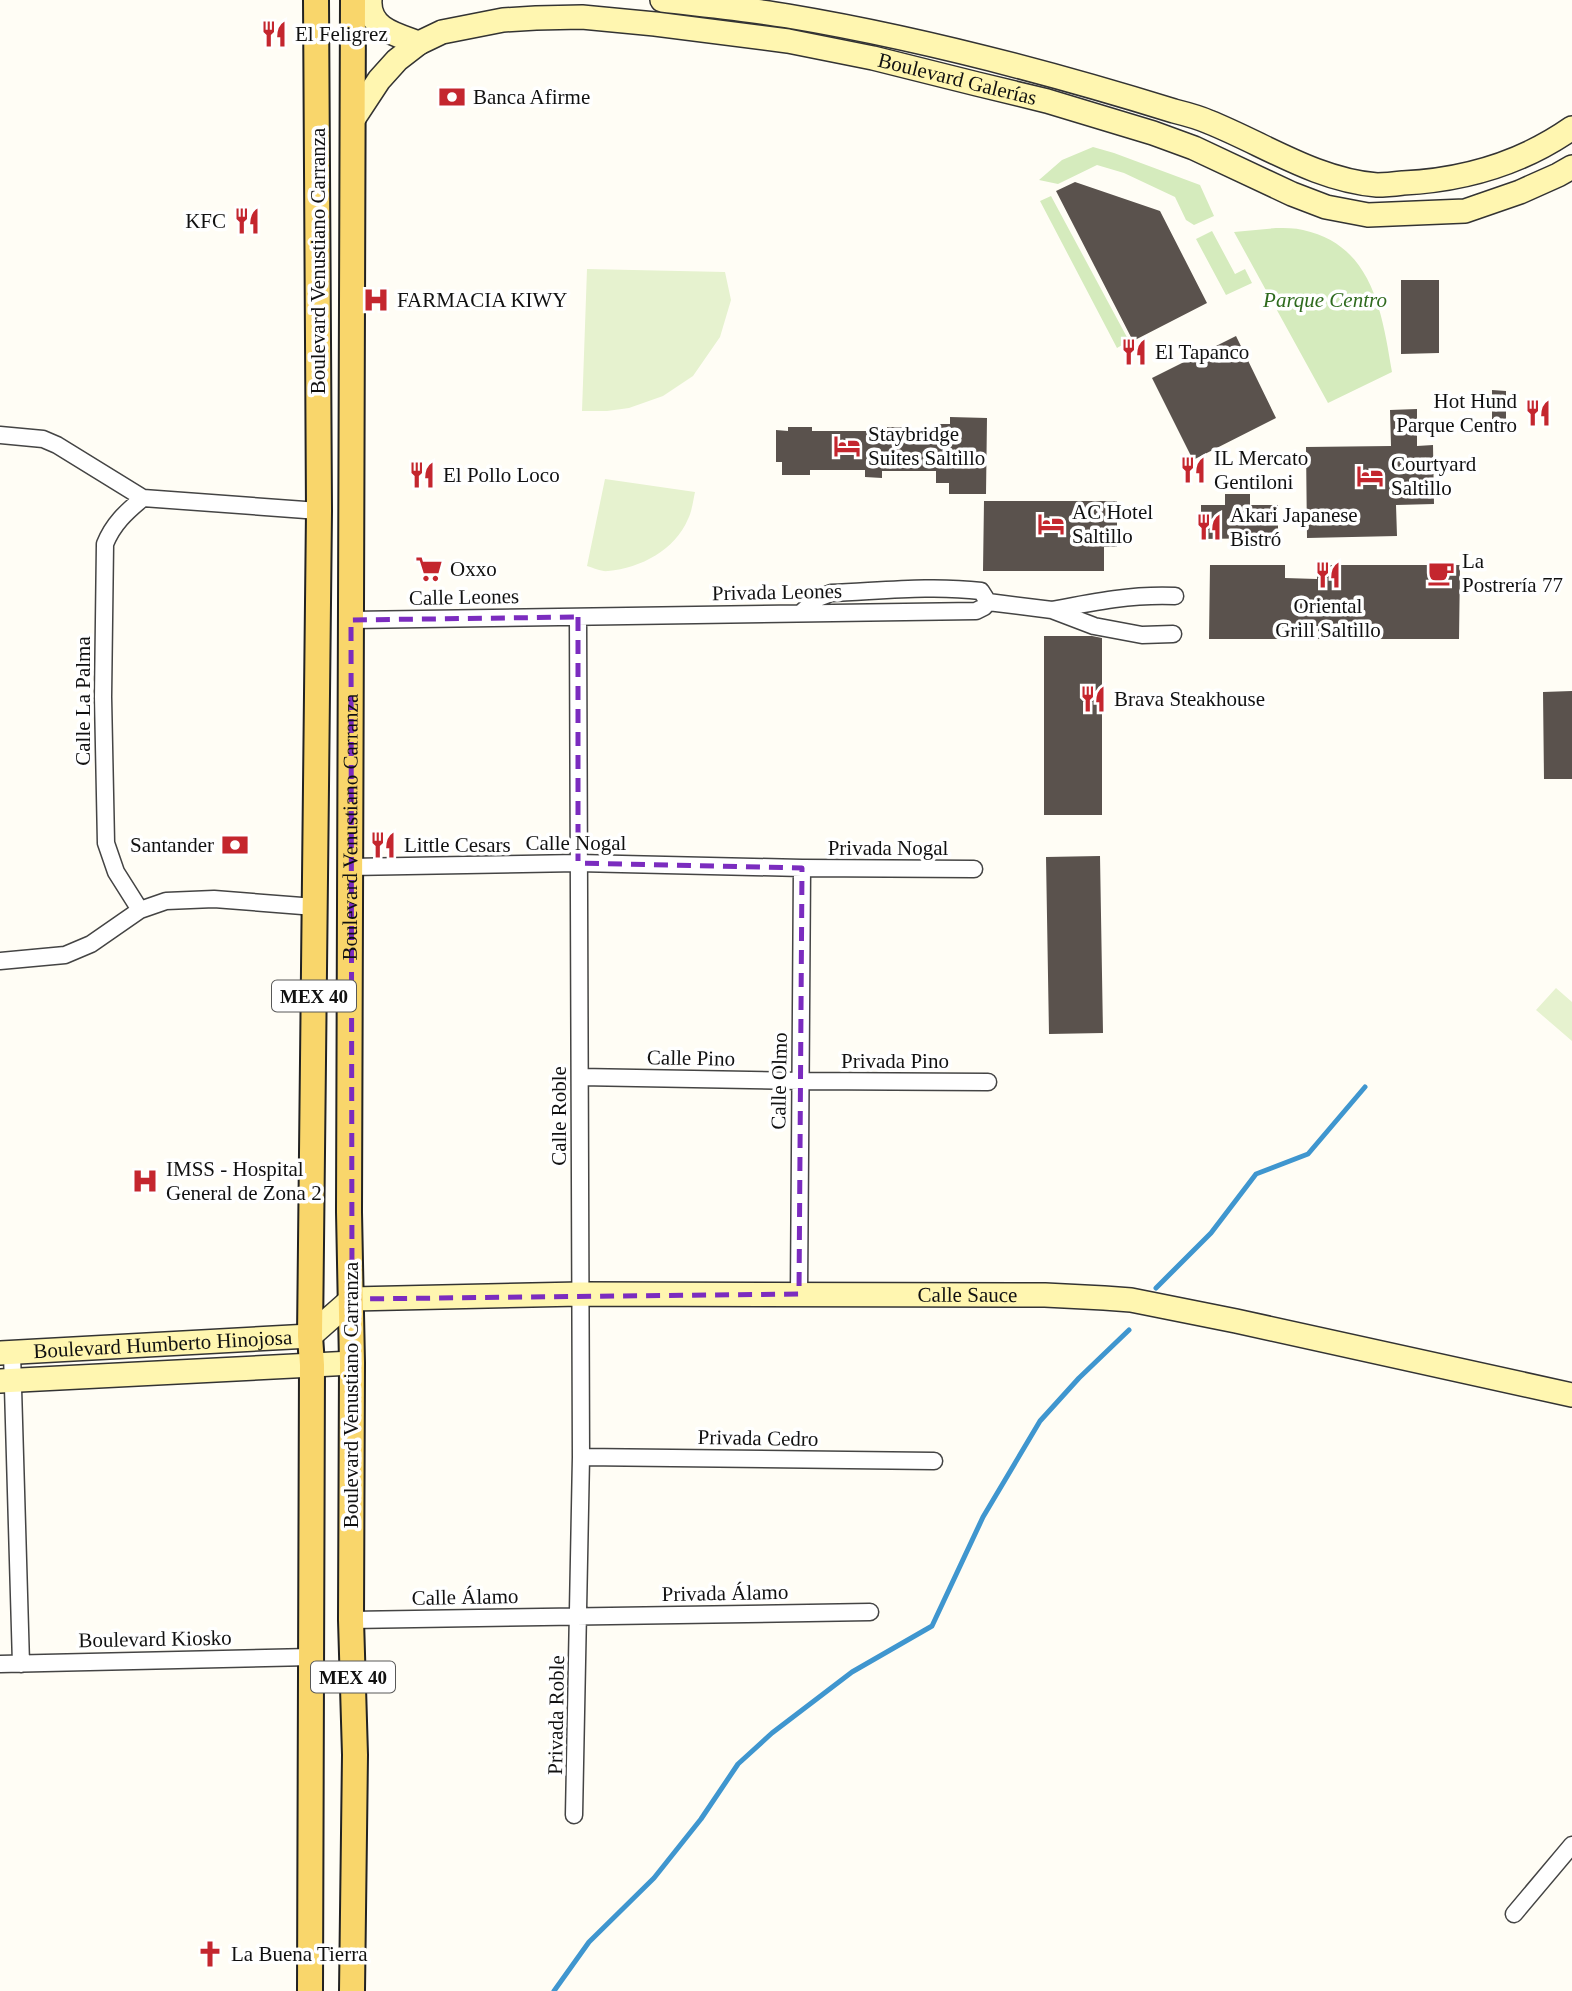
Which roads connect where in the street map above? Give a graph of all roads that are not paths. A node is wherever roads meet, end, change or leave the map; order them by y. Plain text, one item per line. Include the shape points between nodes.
1 (316, 0) edge
2 (353, 0) edge
3 (370, 0) edge
4 (662, 0) edge
5 (419, 43) junction
6 (354, 118) junction
7 (1572, 128) edge
8 (1296, 163) junction
9 (1572, 167) edge
10 (1292, 194) junction
11 (0, 435) edge
12 (143, 498) junction
13 (319, 511) junction
14 (1175, 596) dead end
15 (1052, 610) junction
16 (578, 617) junction
17 (351, 620) junction
18 (1173, 634) dead end
19 (578, 863) junction
20 (349, 867) junction
21 (803, 868) junction
22 (974, 869) dead end
23 (315, 907) junction
24 (140, 910) junction
25 (0, 961) edge
26 (580, 1077) junction
27 (800, 1081) junction
28 (988, 1082) dead end
29 (580, 1294) junction
30 (799, 1294) junction
31 (352, 1299) junction
32 (310, 1336) junction
33 (191, 1343) junction
34 (6, 1353) edge
35 (352, 1363) junction
36 (312, 1365) junction
37 (192, 1371) junction
38 (6, 1380) edge
39 (1572, 1395) edge
40 (581, 1457) junction
41 (934, 1461) dead end
42 (870, 1612) dead end
43 (579, 1616) junction
44 (351, 1620) junction
45 (311, 1657) junction
46 (0, 1664) edge
47 (21, 1664) junction
48 (574, 1815) dead end
49 (1572, 1845) edge
50 (1514, 1914) dead end
51 (310, 1991) edge
52 (352, 1991) edge

1 - 13 main road, Boulevard Venustiano Carranza / MEX 40
2 - 6 main road, Boulevard Venustiano Carranza / MEX 40
3 - 5 street via 373,18 382,29
4 - 8 street, Boulevard Galerías via 788,16 960,52 1207,121
5 - 6 street, Boulevard Galerías via 379,80
5 - 10 street, Boulevard Galerías via 442,32 503,20 582,17 788,41 977,84 1153,133
6 - 17 main road, Boulevard Venustiano Carranza / MEX 40
7 - 8 street, Boulevard Galerías via 1503,164 1428,182 1377,185
8 - 10 street via 1284,178
9 - 10 street, Boulevard Galerías via 1465,211 1368,215
11 - 12 street via 57,445
12 - 13 street
12 - 24 street, Calle La Palma via 115,524 105,544 103,697 106,843 116,872
13 - 23 main road, Boulevard Venustiano Carranza / MEX 40
14 - 15 street via 1144,595
15 - 16 street, Privada Leones via 982,606
15 - 18 street via 1094,626 1142,635
16 - 17 street, Calle Leones
16 - 19 street, Calle Roble
17 - 20 main road, Boulevard Venustiano Carranza / MEX 40
19 - 20 street, Calle Nogal
19 - 21 street, Calle Nogal
19 - 26 street, Calle Roble
20 - 31 main road, Boulevard Venustiano Carranza / MEX 40
21 - 22 street, Privada Nogal
21 - 27 street, Calle Olmo
23 - 24 street via 184,900
23 - 32 main road, Boulevard Venustiano Carranza / MEX 40
24 - 25 street via 65,955
26 - 27 street, Calle Pino
26 - 29 street, Calle Roble
27 - 28 street, Privada Pino
27 - 30 street, Calle Olmo
29 - 30 street, Calle Sauce
29 - 31 street, Calle Sauce
29 - 40 street, Calle Roble
30 - 39 street, Calle Sauce via 1130,1300
31 - 32 street, Boulevard Humberto Hinojosa
31 - 35 main road, Boulevard Venustiano Carranza / MEX 40
32 - 33 street, Boulevard Humberto Hinojosa
32 - 36 main road, Boulevard Venustiano Carranza / MEX 40
33 - 34 street, Boulevard Humberto Hinojosa
33 - 37 street
34 - 38 street
35 - 36 street, Boulevard Humberto Hinojosa
35 - 44 main road, Boulevard Venustiano Carranza / MEX 40
36 - 37 street, Boulevard Humberto Hinojosa
36 - 45 main road, Boulevard Venustiano Carranza / MEX 40
37 - 38 street, Boulevard Humberto Hinojosa
38 - 47 street
40 - 41 street, Privada Cedro
40 - 43 street, Calle Roble
42 - 43 street, Privada Álamo
43 - 44 street, Calle Álamo
43 - 48 street, Privada Roble
44 - 52 main road, Boulevard Venustiano Carranza / MEX 40 via 355,1755
45 - 47 street, Boulevard Kiosko
45 - 51 main road, Boulevard Venustiano Carranza / MEX 40
46 - 47 street, Boulevard Kiosko
49 - 50 street

